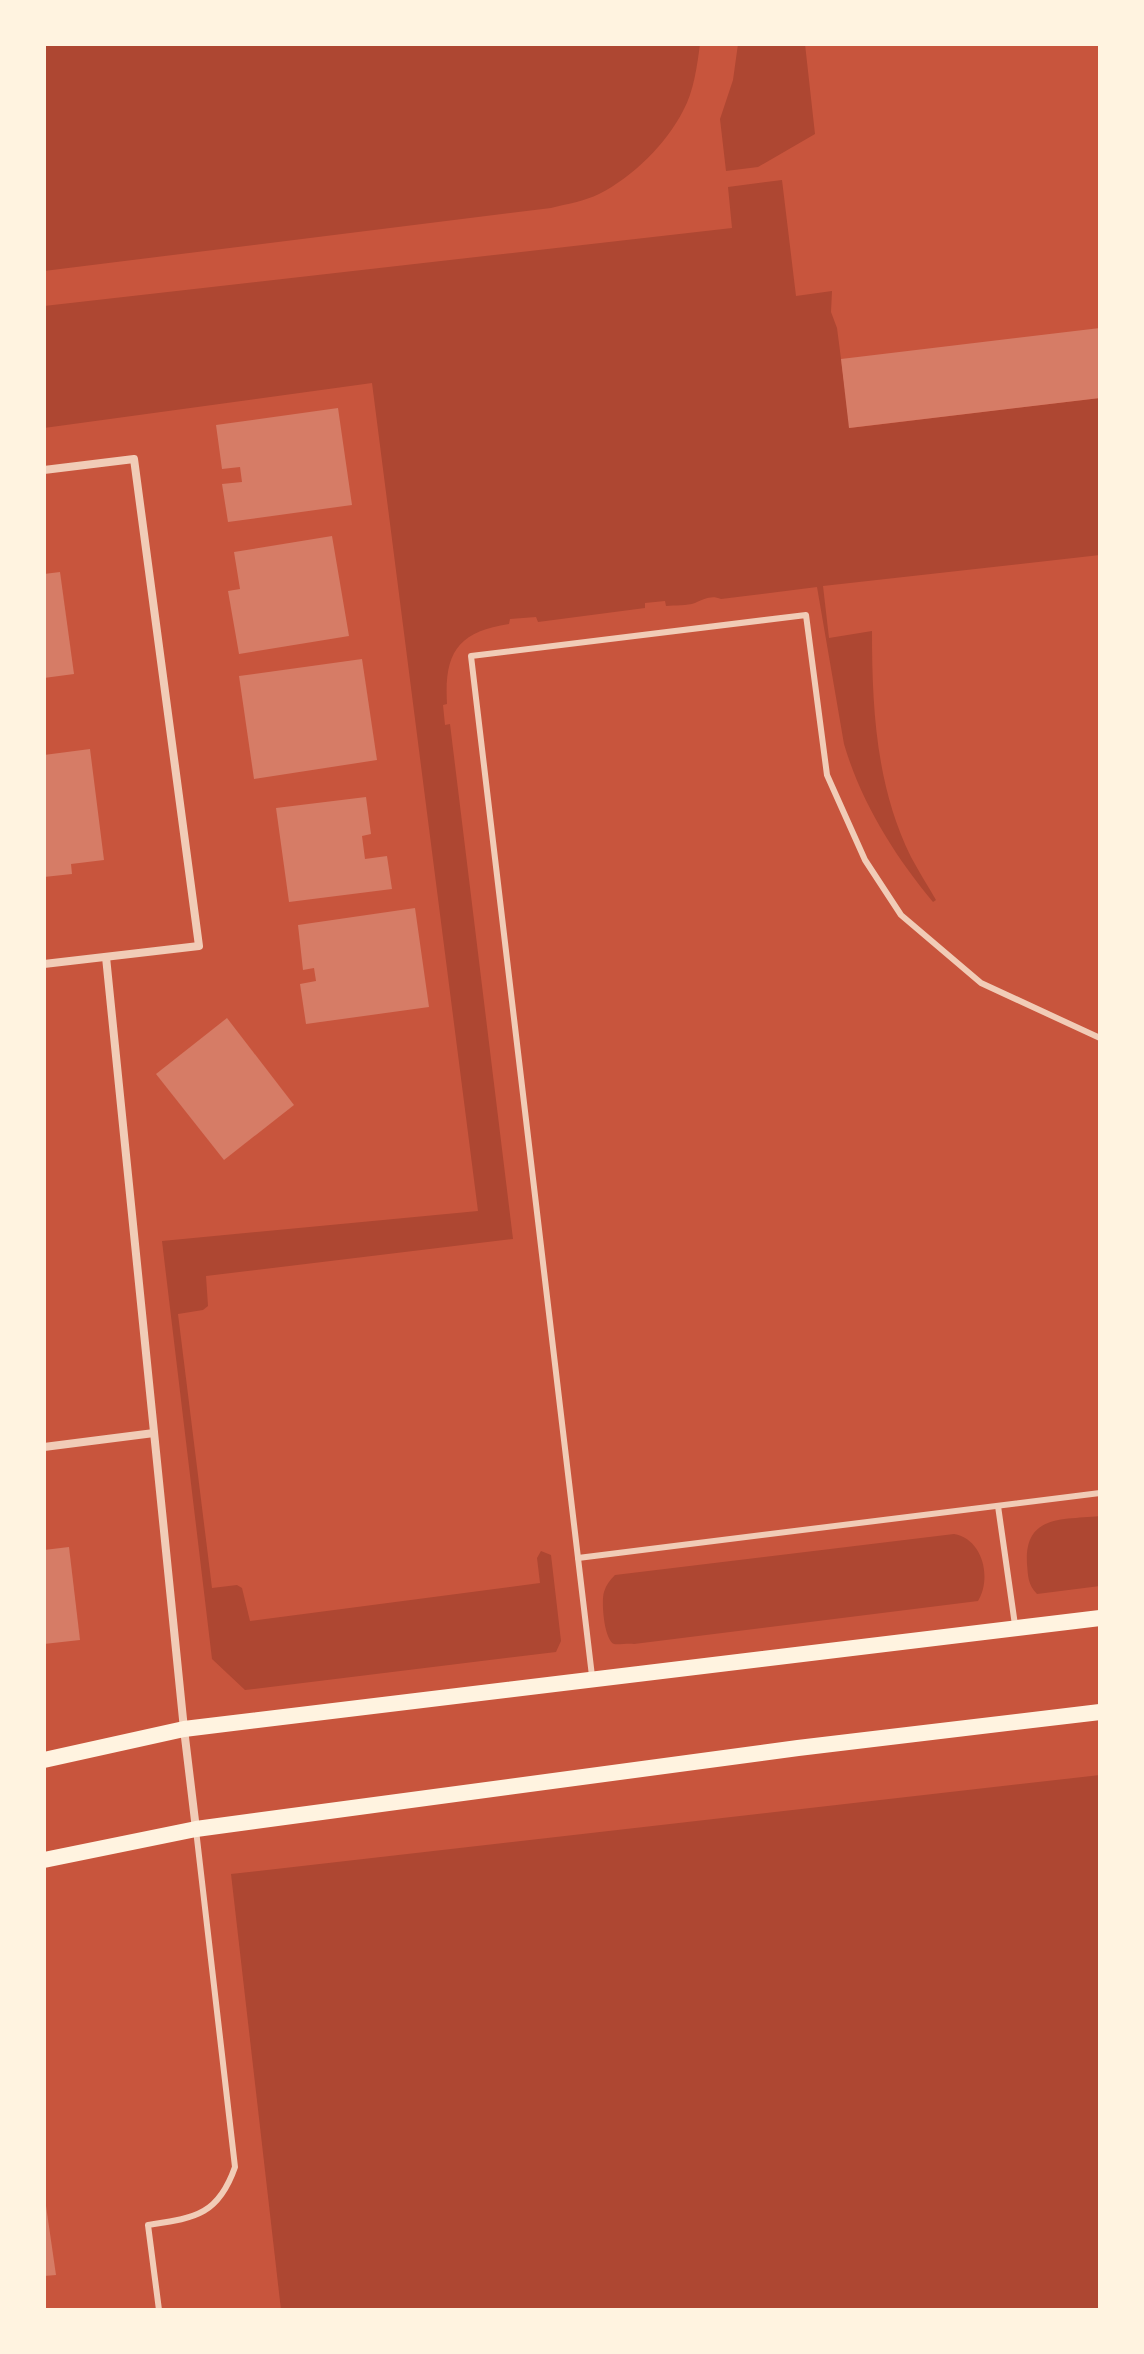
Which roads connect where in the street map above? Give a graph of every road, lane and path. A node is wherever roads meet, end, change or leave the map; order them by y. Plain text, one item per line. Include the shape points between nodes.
1 (44, 470) edge
2 (106, 957) junction
3 (44, 964) edge
4 (1100, 1038) edge
5 (154, 1433) junction
6 (44, 1447) edge
7 (1100, 1493) edge
8 (998, 1506) junction
9 (578, 1558) junction
10 (1100, 1618) edge
11 (1016, 1628) junction
12 (592, 1680) junction
13 (1100, 1712) edge
14 (184, 1729) junction
15 (44, 1760) edge
16 (196, 1829) junction
17 (44, 1860) edge
18 (159, 2310) edge

1 - 2 street via 134,459 199,946
2 - 3 street
2 - 5 street
4 - 9 lane via 981,983 901,915 865,860 827,775 806,615 471,656
5 - 6 street
5 - 14 street
7 - 8 lane
8 - 9 lane
8 - 11 lane
9 - 12 lane
10 - 11 main road
11 - 12 main road
12 - 14 main road
13 - 16 main road
14 - 15 main road
14 - 16 street
16 - 17 main road
16 - 18 lane via 235,2167 228,2189 214,2205 194,2218 148,2225

